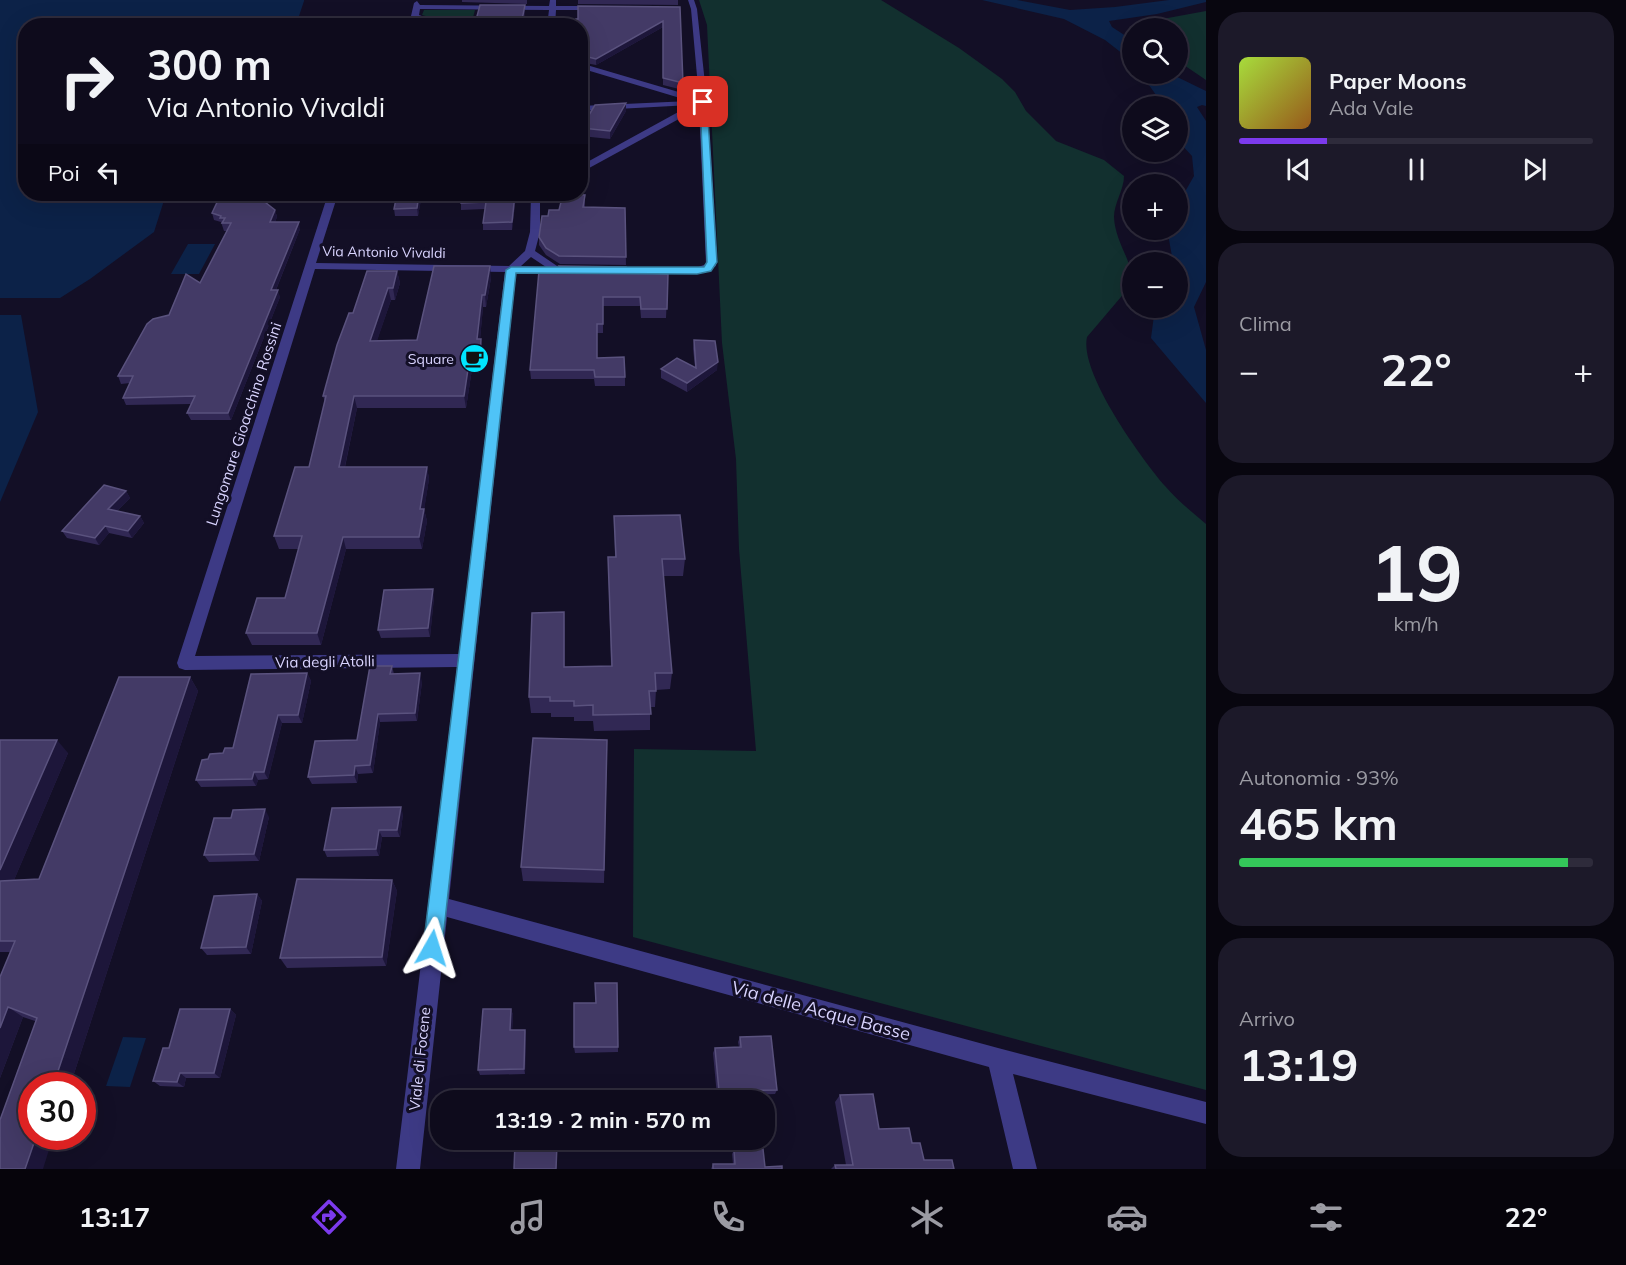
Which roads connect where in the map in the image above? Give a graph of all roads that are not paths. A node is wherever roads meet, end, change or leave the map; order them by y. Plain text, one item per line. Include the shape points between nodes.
1 (417, 4) edge
2 (553, 4) edge
3 (693, 4) edge
4 (611, 8) edge
5 (682, 9) edge
6 (421, 18) edge
7 (588, 67) edge
8 (703, 102) junction
9 (588, 109) edge
10 (588, 166) edge
11 (331, 201) edge
12 (536, 201) edge
13 (530, 252) junction
14 (312, 266) junction
15 (511, 270) junction
16 (592, 270) edge
17 (465, 660) junction
18 (185, 663) joint
19 (437, 905) junction
20 (998, 1059) junction
21 (1206, 1113) edge
22 (408, 1169) edge
23 (1025, 1169) edge

1 - 2 street
1 - 6 street via 415,16
2 - 4 street
3 - 5 street
3 - 8 street
7 - 8 street
8 - 9 street
8 - 10 street
8 - 16 street via 712,262 707,269 697,271
11 - 14 street, Lungomare Gioacchino Rossini
12 - 13 street
13 - 15 street
13 - 15 street, Via Antonio Vivaldi via 563,270
14 - 15 street, Via Antonio Vivaldi
14 - 18 street, Lungomare Gioacchino Rossini
15 - 17 street, Viale di Focene
17 - 18 street, Via degli Atolli
17 - 19 street, Viale di Focene
19 - 20 street, Via delle Acque Basse
19 - 22 street, Viale di Focene
20 - 21 street, Via delle Acque Basse
20 - 23 street

